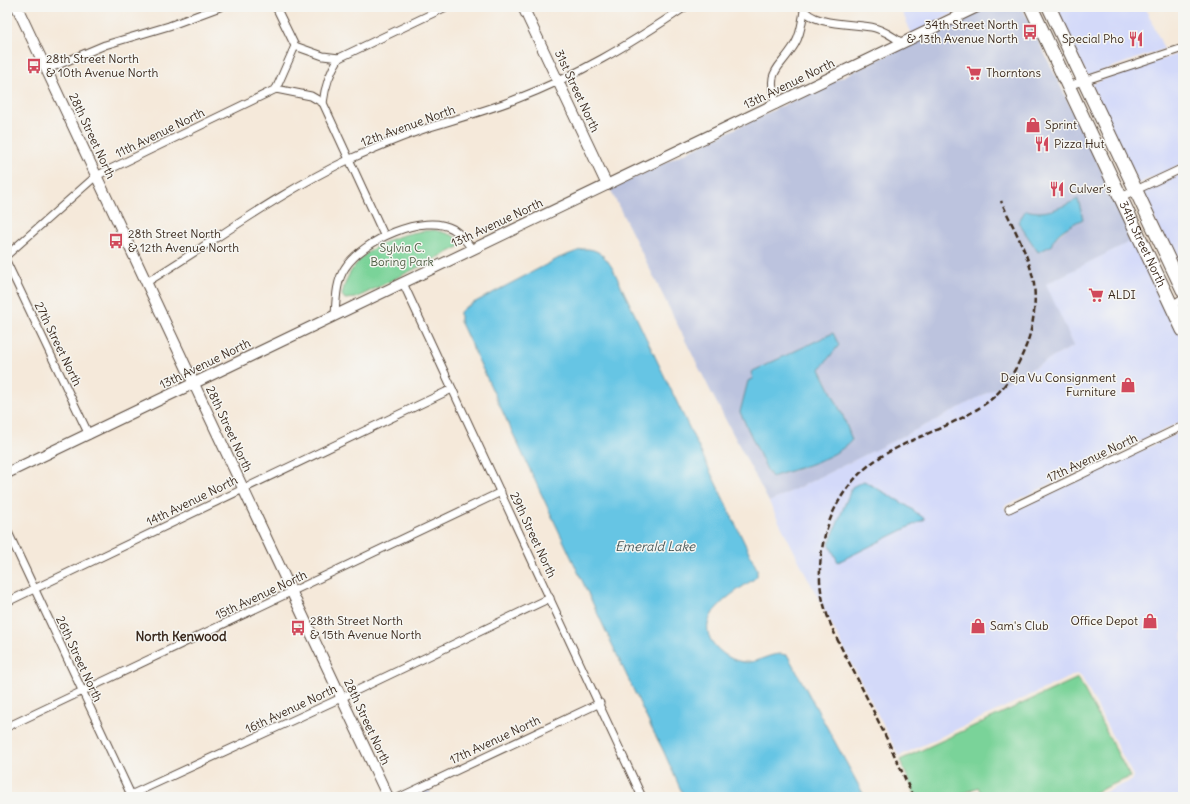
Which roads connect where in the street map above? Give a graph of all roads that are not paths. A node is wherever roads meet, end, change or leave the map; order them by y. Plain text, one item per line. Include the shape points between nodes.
1 (17, 7) edge
2 (220, 7) edge
3 (276, 7) edge
4 (446, 7) edge
5 (524, 7) edge
6 (685, 7) edge
7 (977, 7) edge
8 (1031, 7) edge
9 (1049, 7) edge
10 (803, 9) edge
11 (902, 43) junction
12 (295, 46) junction
13 (1183, 48) edge
14 (339, 58) junction
15 (48, 69) junction
16 (1084, 81) junction
17 (559, 82) junction
18 (1068, 86) junction
19 (276, 89) junction
20 (323, 103) junction
21 (776, 105) junction
22 (349, 160) junction
23 (1183, 168) edge
24 (96, 176) junction
25 (607, 185) junction
26 (1135, 190) junction
27 (1121, 197) junction
28 (384, 235) junction
29 (472, 249) junction
30 (7, 255) edge
31 (7, 263) edge
32 (146, 282) junction
33 (403, 283) junction
34 (1183, 290) edge
35 (1183, 298) edge
36 (1172, 305) junction
37 (335, 316) junction
38 (1183, 330) edge
39 (194, 385) junction
40 (452, 389) junction
41 (1183, 426) edge
42 (89, 435) junction
43 (7, 473) edge
44 (243, 489) junction
45 (501, 492) junction
46 (1009, 508) dead end
47 (7, 530) edge
48 (34, 589) junction
49 (292, 593) junction
50 (550, 598) junction
51 (7, 602) edge
52 (82, 691) junction
53 (341, 698) junction
54 (600, 703) junction
55 (7, 727) edge
56 (130, 796) edge
57 (388, 797) edge
58 (400, 797) edge
59 (642, 797) edge

1 - 15 street, 28th Street North
2 - 15 street via 169,26 105,45
3 - 12 street
4 - 14 street
5 - 17 street, 31st Street North
6 - 17 street, 12th Avenue North via 617,52
7 - 11 street, 13th Avenue North
8 - 18 highway, 34th Street North
9 - 16 highway, 34th Street North
10 - 11 street via 820,20 876,28
10 - 21 street via 795,44 774,73 771,84
11 - 21 street, 13th Avenue North
12 - 14 street via 315,54
12 - 19 street
13 - 16 street
14 - 20 street via 331,71
15 - 24 street, 28th Street North
16 - 18 street
16 - 26 highway, 34th Street North
17 - 22 street, 12th Avenue North via 383,145
17 - 25 street, 31st Street North
18 - 27 highway, 34th Street North
19 - 20 street via 311,96
19 - 24 street, 11th Avenue North
20 - 22 street
21 - 25 street, 13th Avenue North
22 - 28 street
22 - 32 street, 12th Avenue North via 267,204 228,232
23 - 26 street
24 - 30 street, 11th Avenue North
24 - 32 street, 28th Street North
25 - 29 street, 13th Avenue North
26 - 27 street
26 - 34 highway, 34th Street North
27 - 36 highway, 34th Street North
28 - 29 street via 409,228 441,226 463,236
28 - 37 street via 355,255 344,269 339,284
29 - 33 street, 13th Avenue North
31 - 42 street, 27th Street North
32 - 39 street, 28th Street North
33 - 37 street, 13th Avenue North
33 - 40 street, 29th Street North
35 - 36 street
36 - 38 highway, 34th Street North
37 - 39 street, 13th Avenue North
39 - 42 street, 13th Avenue North
39 - 44 street, 28th Street North
40 - 44 street, 14th Avenue North
40 - 45 street, 29th Street North
41 - 46 street, 17th Avenue North
42 - 43 street, 13th Avenue North
44 - 48 street, 14th Avenue North
44 - 49 street, 28th Street North
45 - 49 street, 15th Avenue North
45 - 50 street, 29th Street North
47 - 48 street, 26th Street North
48 - 51 street, 14th Avenue North
48 - 52 street, 26th Street North
49 - 52 street, 15th Avenue North
49 - 53 street, 28th Street North
50 - 53 street, 16th Avenue North
50 - 54 street, 29th Street North
52 - 55 street, 15th Avenue North
52 - 56 street, 26th Street North
53 - 56 street, 16th Avenue North
53 - 57 street, 28th Street North
54 - 58 street, 17th Avenue North
54 - 59 street, 29th Street North

